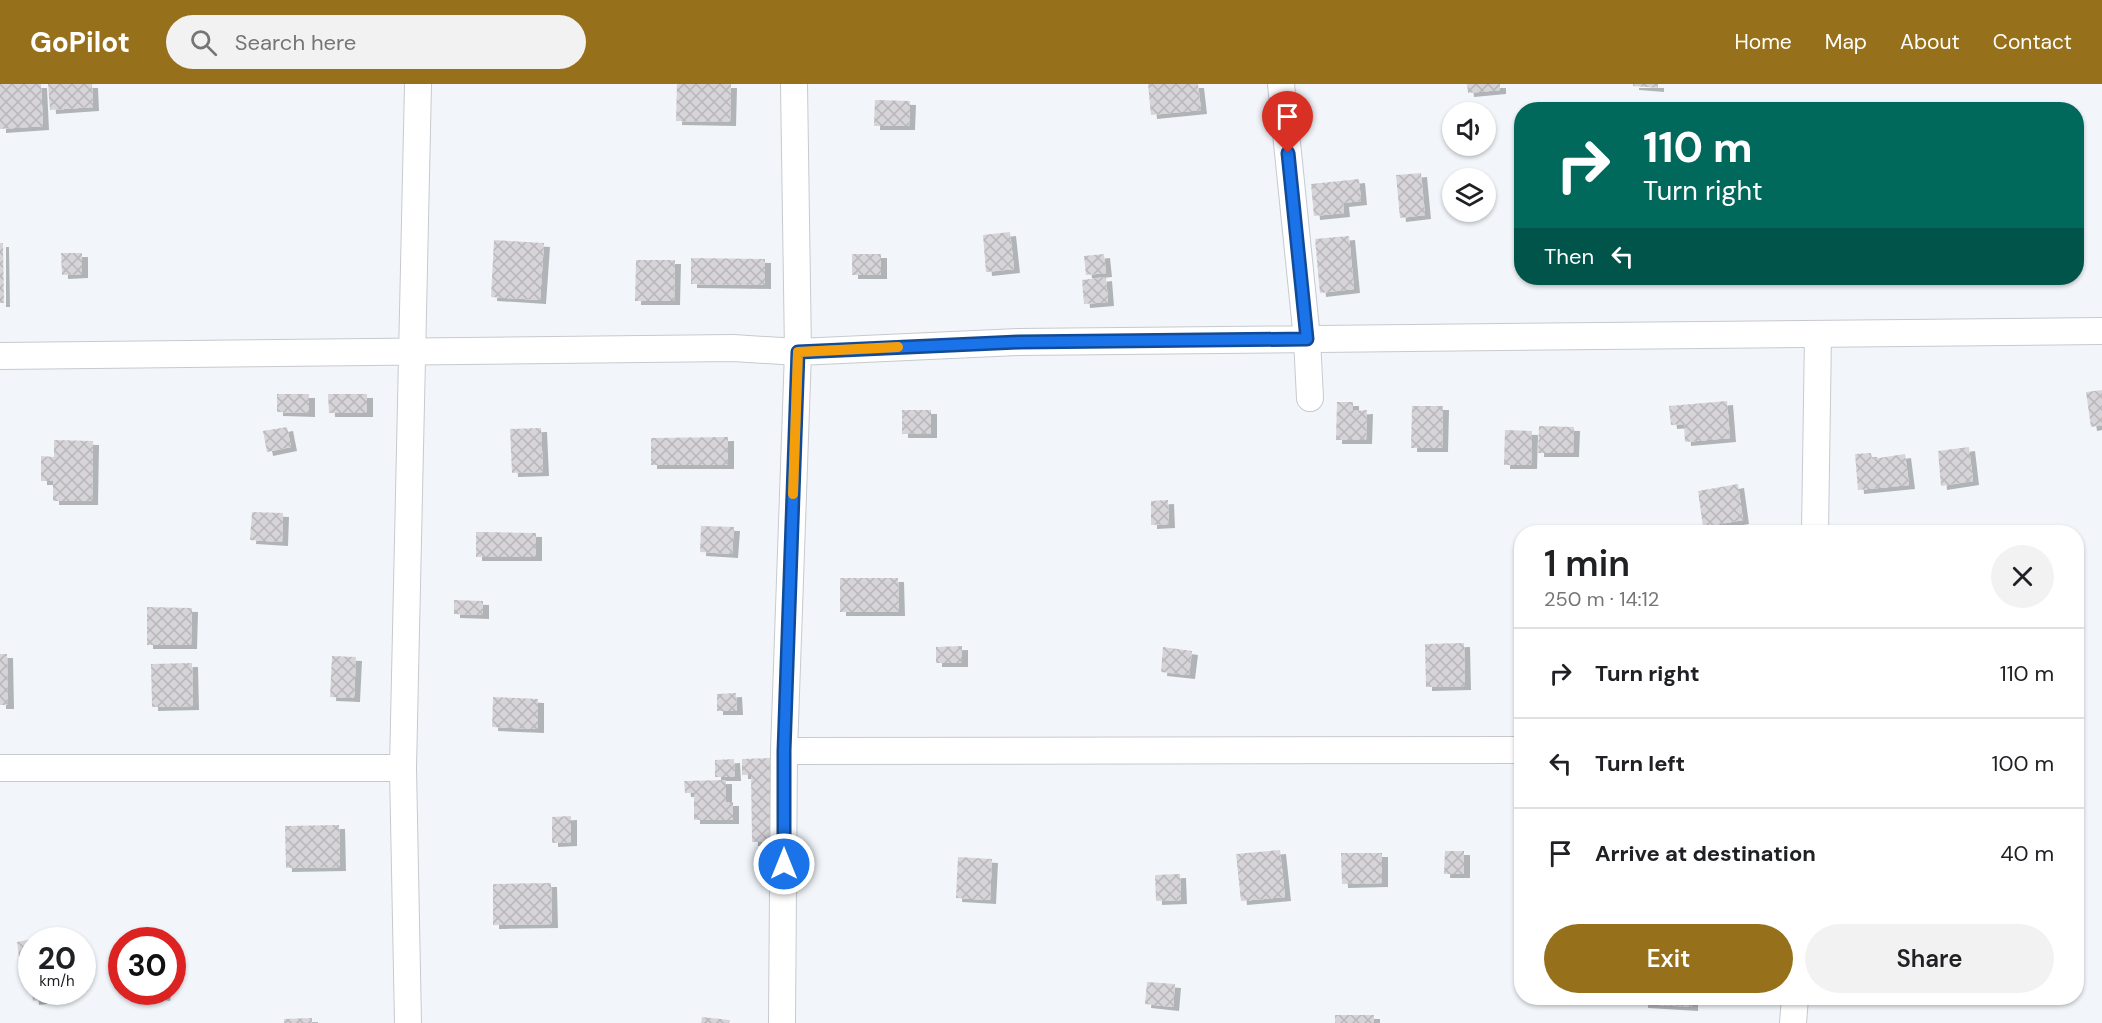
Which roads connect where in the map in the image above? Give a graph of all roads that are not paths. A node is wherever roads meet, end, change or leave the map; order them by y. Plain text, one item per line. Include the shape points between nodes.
1 (418, 84) edge
2 (794, 84) edge
3 (1281, 84) edge
4 (2102, 331) edge
5 (1818, 334) junction
6 (1307, 339) junction
7 (411, 350) junction
8 (798, 352) junction
9 (0, 356) edge
10 (1310, 398) dead end
11 (1815, 525) edge
12 (1514, 750) edge
13 (784, 751) junction
14 (0, 768) edge
15 (403, 768) junction
16 (1794, 1005) edge
17 (408, 1023) edge
18 (783, 1023) edge
19 (1793, 1023) edge

1 - 7 street
2 - 8 street
3 - 6 street
4 - 5 street
5 - 6 street
5 - 11 street
6 - 8 street via 1019,342
6 - 10 street
7 - 8 street via 733,348
7 - 9 street
7 - 15 street
8 - 13 street
12 - 13 street
13 - 18 street
14 - 15 street
15 - 17 street
16 - 19 street

